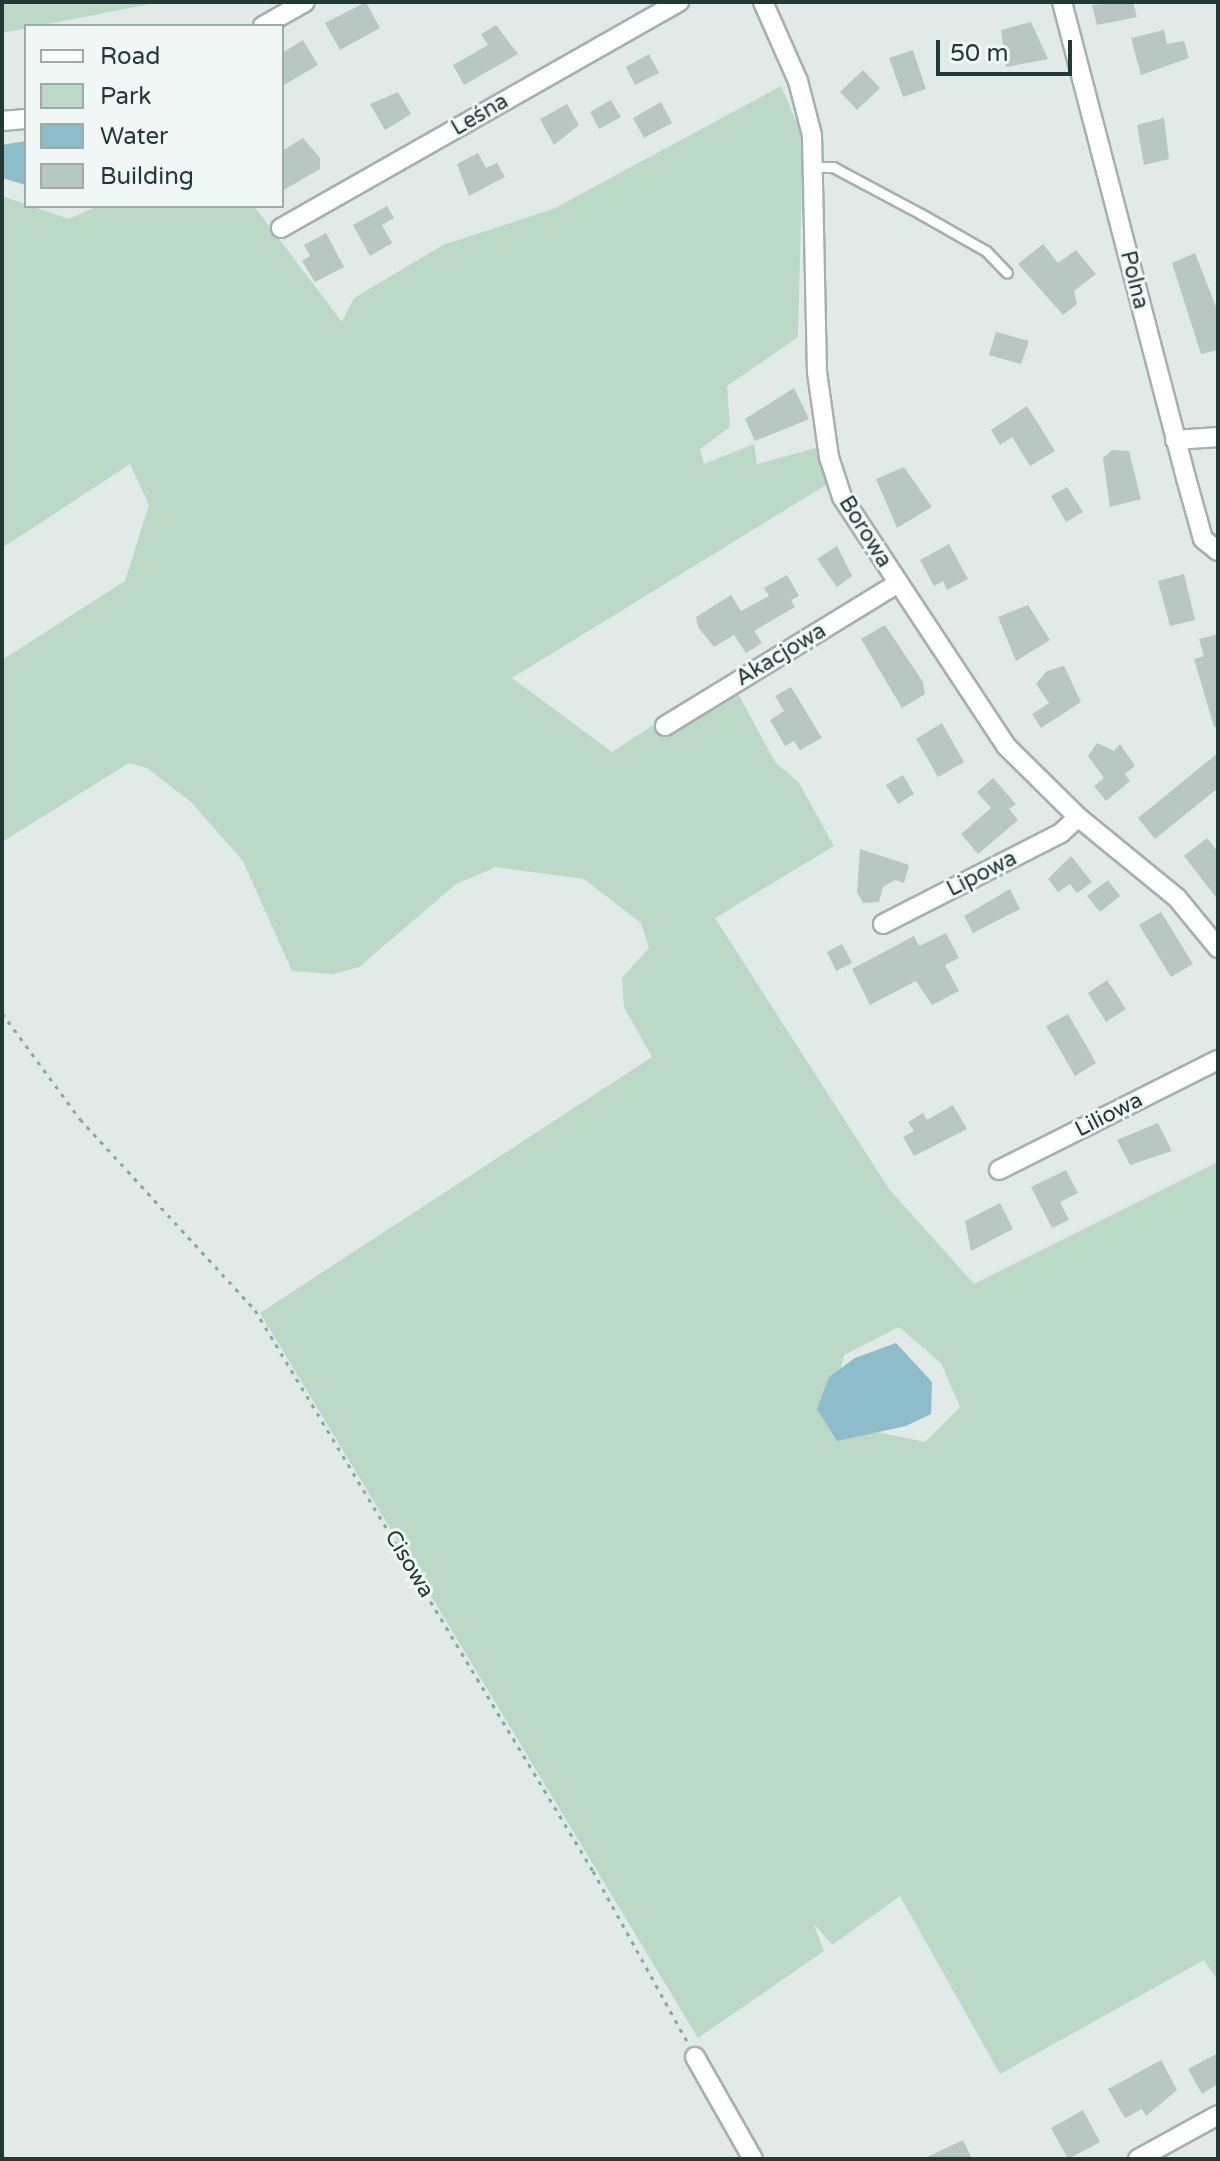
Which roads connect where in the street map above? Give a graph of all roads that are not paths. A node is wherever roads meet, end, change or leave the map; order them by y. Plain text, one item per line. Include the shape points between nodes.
1 (305, 2) edge
2 (679, 2) edge
3 (763, 2) edge
4 (1062, 2) edge
5 (266, 24) edge
6 (24, 119) edge
7 (2, 121) edge
8 (814, 167) junction
9 (281, 228) dead end
10 (1007, 273) dead end
11 (1218, 437) edge
12 (1175, 440) junction
13 (1218, 551) edge
14 (897, 584) junction
15 (665, 726) dead end
16 (1078, 817) junction
17 (883, 924) dead end
18 (1218, 948) edge
19 (1218, 1060) edge
20 (999, 1170) dead end
21 (695, 2057) road end
22 (1218, 2115) edge
23 (753, 2159) edge
24 (1138, 2159) edge

1 - 5 street
2 - 9 street, Leśna
3 - 8 street, Borowa via 798,81
4 - 12 street, Polna
6 - 7 street
8 - 10 lane via 833,167 921,214 986,251
8 - 14 street, Borowa via 817,372 829,457 842,497
11 - 12 street
12 - 13 street, Polna via 1203,539
14 - 15 street, Akacjowa
14 - 16 street, Borowa via 995,732
16 - 17 street, Lipowa via 1050,839
16 - 18 street, Borowa via 1177,898
19 - 20 street, Liliowa
21 - 23 street
22 - 24 street

